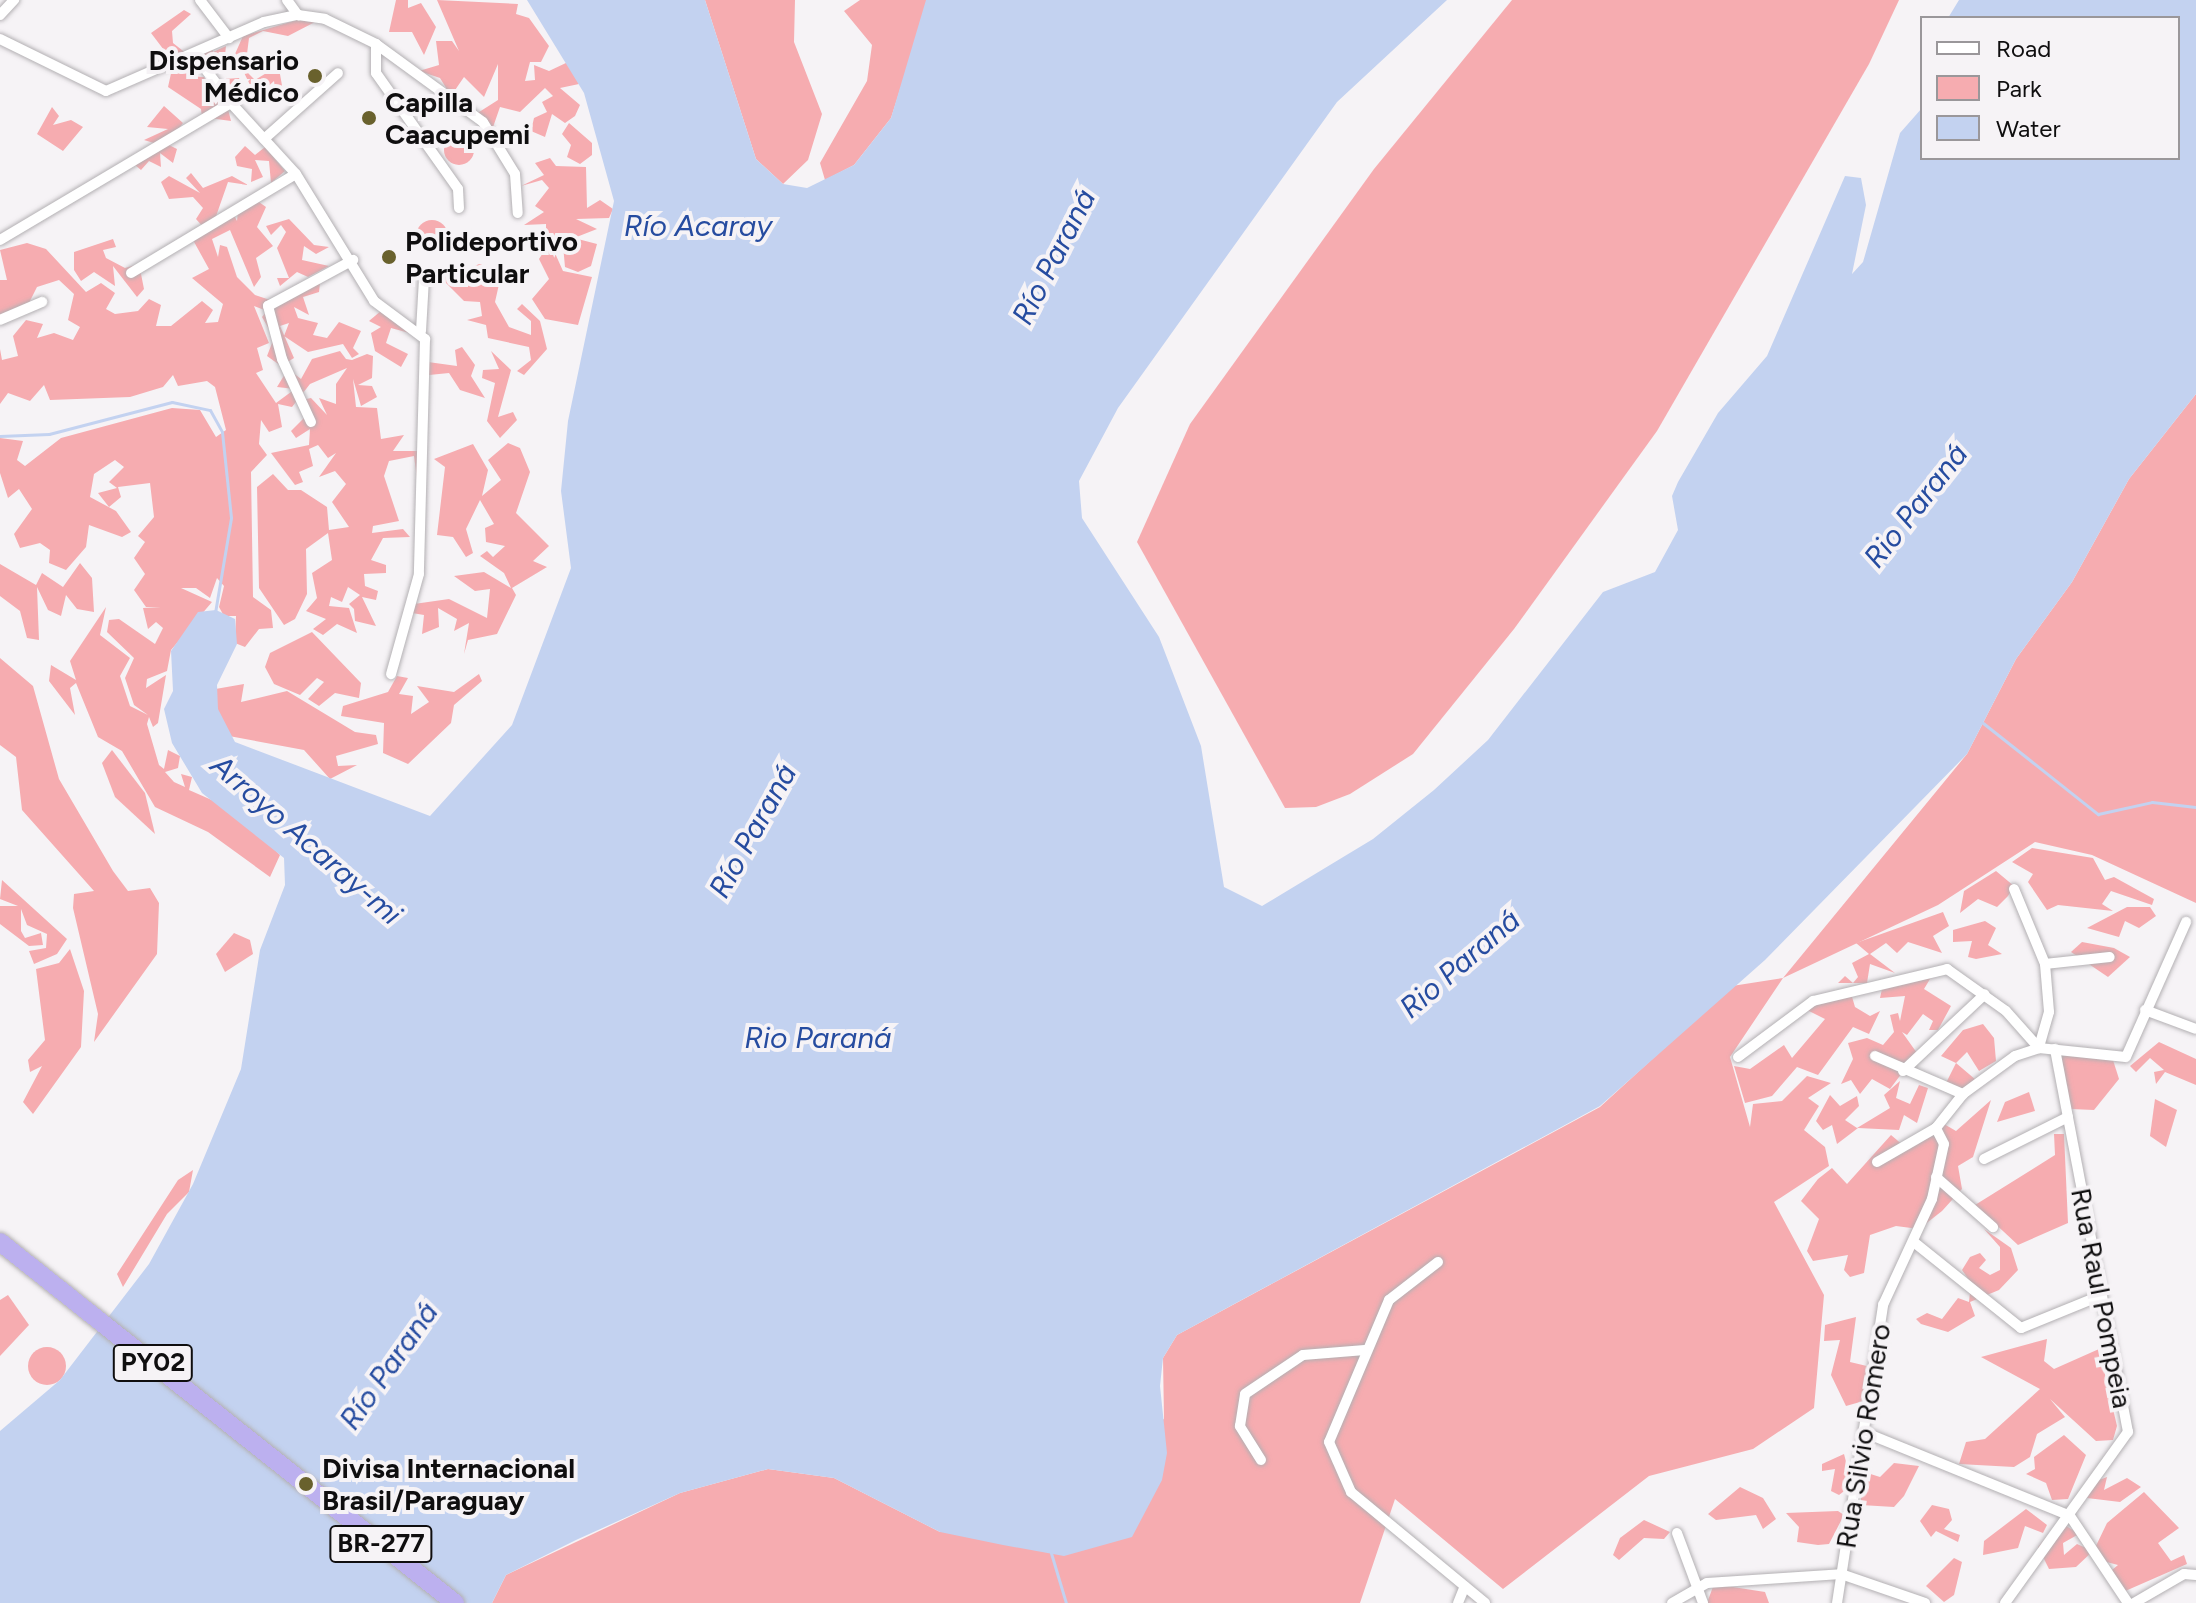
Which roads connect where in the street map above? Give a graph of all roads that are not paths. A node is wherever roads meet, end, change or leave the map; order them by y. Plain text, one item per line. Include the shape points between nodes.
1 (14, 0) edge
2 (200, 0) edge
3 (287, 0) edge
4 (0, 15) edge
5 (298, 15) junction
6 (229, 38) junction
7 (0, 39) edge
8 (376, 44) junction
9 (194, 54) junction
10 (338, 73) dead end
11 (231, 103) junction
12 (264, 139) junction
13 (296, 174) junction
14 (459, 208) dead end
15 (518, 213) dead end
16 (0, 240) edge
17 (353, 260) junction
18 (131, 273) dead end
19 (424, 279) dead end
20 (42, 302) dead end
21 (0, 320) edge
22 (421, 331) junction
23 (311, 422) dead end
24 (391, 674) dead end
25 (2014, 889) dead end
26 (2186, 922) dead end
27 (2110, 957) dead end
28 (2045, 964) junction
29 (1985, 994) junction
30 (2145, 1010) junction
31 (2196, 1029) edge
32 (2039, 1048) junction
33 (2055, 1049) junction
34 (1875, 1056) dead end
35 (1738, 1057) dead end
36 (1903, 1071) junction
37 (1963, 1094) junction
38 (2068, 1117) junction
39 (1936, 1128) junction
40 (1984, 1159) dead end
41 (1877, 1162) dead end
42 (1936, 1177) junction
43 (1993, 1227) dead end
44 (0, 1242) edge
45 (1915, 1243) junction
46 (1438, 1262) dead end
47 (2097, 1297) junction
48 (1365, 1350) junction
49 (1866, 1433) junction
50 (1261, 1460) dead end
51 (306, 1484) joint
52 (2070, 1516) junction
53 (1677, 1533) dead end
54 (1841, 1574) junction
55 (2196, 1575) edge
56 (1465, 1586) junction
57 (1696, 1586) junction
58 (455, 1603) edge
59 (1458, 1603) edge
60 (1485, 1603) edge
61 (1672, 1603) edge
62 (1703, 1603) edge
63 (1837, 1603) edge
64 (1925, 1603) edge
65 (2005, 1603) edge
66 (2131, 1603) edge

1 - 4 street
2 - 6 street
3 - 5 street
5 - 6 street
5 - 8 street
6 - 9 street
7 - 9 street via 106,91
8 - 14 street via 376,73 458,189
8 - 15 street via 499,141 515,174
9 - 11 street
10 - 12 street
11 - 12 street
11 - 16 street
12 - 13 street
13 - 17 street
13 - 18 street
17 - 22 street via 374,301
17 - 23 street via 268,306 282,359
19 - 22 street
20 - 21 street
22 - 24 street via 427,418 419,574
25 - 28 street
26 - 30 street
27 - 28 street
28 - 32 street via 2049,1012
29 - 32 street
29 - 35 street via 1947,969 1832,996 1796,1011
29 - 36 street
30 - 31 street
30 - 33 street via 2124,1058
32 - 33 street
32 - 37 street via 2001,1064
33 - 38 street, Rua Raul Pompeia
34 - 36 street
36 - 37 street
37 - 39 street
38 - 40 street
38 - 47 street, Rua Raul Pompeia
39 - 41 street
39 - 42 street, Rua Silvio Romero via 1944,1144
42 - 43 street
42 - 45 street, Rua Silvio Romero
44 - 51 highway, PY02
45 - 47 street via 2021,1328
45 - 49 street, Rua Silvio Romero via 1883,1305
46 - 48 street via 1389,1300
47 - 52 street, Rua Raul Pompeia via 2128,1432
48 - 50 street via 1303,1355 1245,1394 1240,1426
48 - 56 street via 1329,1442 1341,1479 1399,1535
49 - 52 street
49 - 54 street, Rua Silvio Romero
51 - 58 highway, BR-277
52 - 65 street, Rua Raul Pompeia
52 - 66 street
53 - 57 street
54 - 57 street
54 - 63 street, Rua Silvio Romero
54 - 64 street
55 - 66 street via 2184,1574
56 - 59 street
56 - 60 street
57 - 61 street
57 - 62 street

